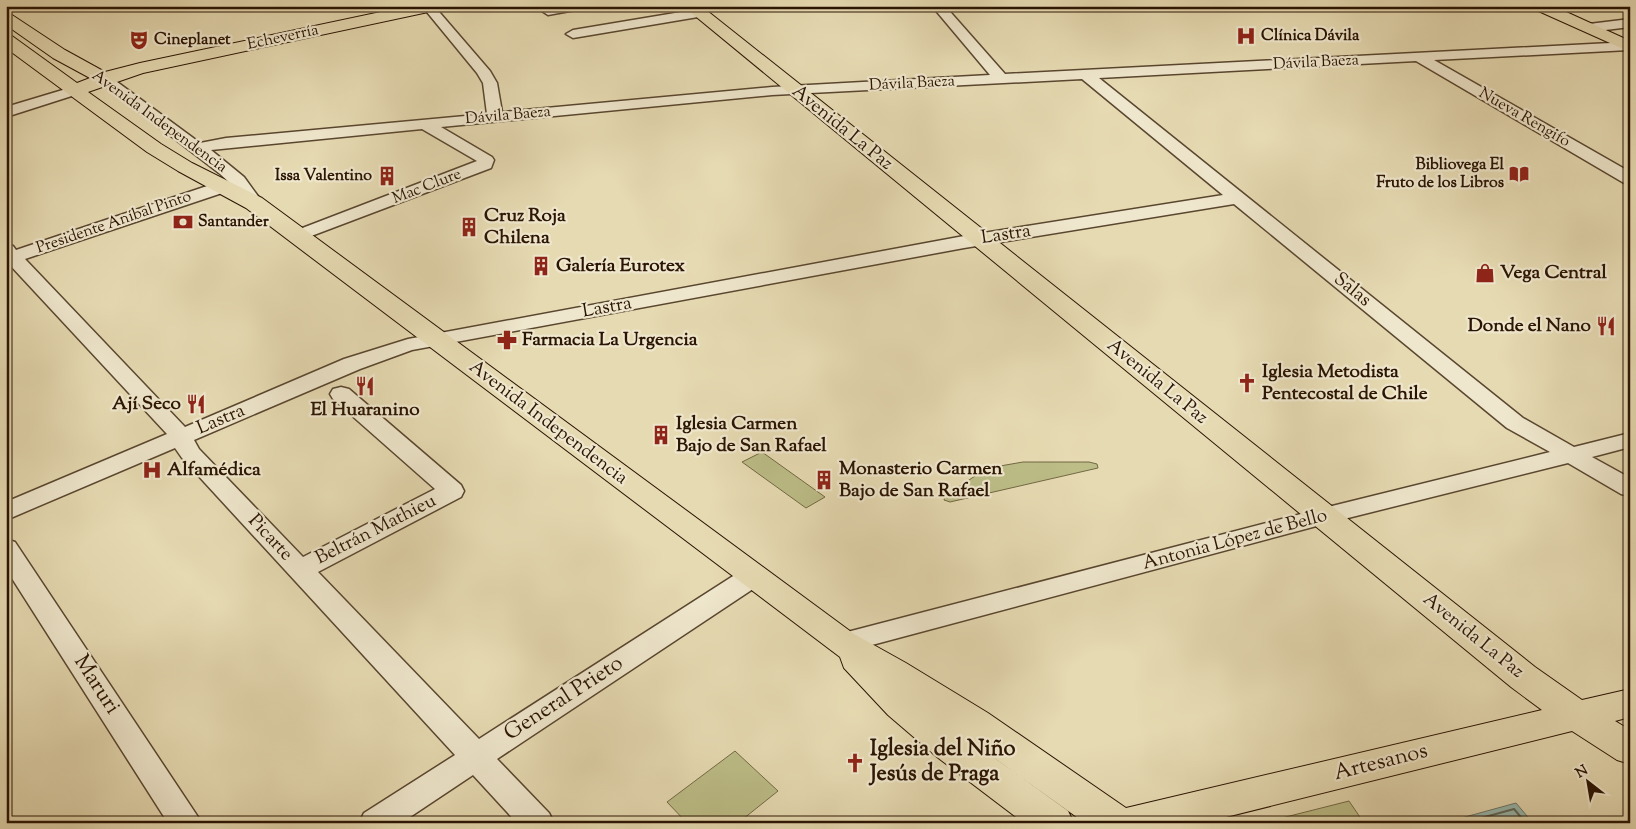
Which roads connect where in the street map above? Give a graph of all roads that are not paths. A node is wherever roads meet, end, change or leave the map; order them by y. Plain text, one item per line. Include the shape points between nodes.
1 (576, 6) edge
2 (938, 6) edge
3 (1540, 6) edge
4 (430, 7) edge
5 (695, 10) edge
6 (548, 11) dead end
7 (6, 18) edge
8 (1630, 23) edge
9 (1589, 28) junction
10 (573, 34) dead end
11 (6, 40) edge
12 (1629, 47) edge
13 (1418, 57) junction
14 (1086, 75) junction
15 (104, 79) junction
16 (1001, 79) junction
17 (76, 90) junction
18 (795, 90) junction
19 (6, 112) edge
20 (495, 117) junction
21 (424, 124) junction
22 (197, 148) junction
23 (1630, 179) edge
24 (222, 186) junction
25 (1236, 198) junction
26 (254, 203) junction
27 (298, 236) junction
28 (980, 239) junction
29 (8, 256) edge
30 (436, 339) junction
31 (341, 394) dead end
32 (181, 438) junction
33 (1630, 440) edge
34 (1569, 455) junction
35 (1630, 488) edge
36 (6, 512) edge
37 (1324, 516) junction
38 (6, 548) edge
39 (300, 570) junction
40 (753, 576) junction
41 (842, 643) junction
42 (1630, 703) edge
43 (1577, 716) junction
44 (1630, 749) edge
45 (475, 756) junction
46 (186, 823) edge
47 (375, 823) edge
48 (538, 823) edge
49 (1054, 823) edge
50 (1116, 823) edge
51 (1132, 823) edge

1 - 6 street
2 - 16 street
3 - 9 main road
4 - 15 main road, Echeverría via 140,68
4 - 20 street via 483,71 490,83
5 - 10 street
5 - 18 main road, Avenida La Paz
7 - 15 main road, Avenida Independencia via 58,54
8 - 9 street
9 - 12 main road
11 - 17 main road, Avenida Independencia
12 - 13 street, Dávila Baeza
13 - 14 street, Dávila Baeza
13 - 23 street, Nueva Rengifo
14 - 16 street, Dávila Baeza
14 - 25 street, Salas
15 - 17 main road, Echeverría
15 - 22 street, Avenida Independencia
16 - 18 street, Dávila Baeza
17 - 19 street
17 - 24 main road, Avenida Independencia via 154,148
18 - 20 street, Dávila Baeza
18 - 28 main road, Avenida La Paz
20 - 21 street, Dávila Baeza
21 - 22 street, Dávila Baeza
21 - 27 street, Mac Clure via 482,157 486,164
22 - 26 street, Avenida Independencia via 238,181
24 - 26 main road, Avenida Independencia
24 - 29 street, Presidente Aníbal Pinto
25 - 28 street, Lastra
25 - 34 street, Salas via 1502,413
26 - 27 main road, Avenida Independencia
27 - 30 main road, Avenida Independencia
28 - 30 street, Lastra
28 - 37 main road, Avenida La Paz
29 - 32 street, Picarte
30 - 32 street, Lastra via 364,359
30 - 40 main road, Avenida Independencia
31 - 39 street, Beltrán Mathieu via 452,491
32 - 36 street, Lastra
32 - 39 street, Picarte via 190,453
33 - 34 street, Antonia López de Bello
34 - 35 street, Salas
34 - 37 street, Antonia López de Bello
37 - 41 street, Antonia López de Bello
37 - 43 main road, Avenida La Paz via 1523,677
38 - 46 street, Maruri
39 - 45 street, Picarte
40 - 41 main road, Avenida Independencia
40 - 45 street, General Prieto
41 - 49 main road, Avenida Independencia via 876,683 923,726
41 - 50 main road, Avenida Independencia via 975,722
42 - 43 main road, Artesanos
43 - 44 main road, Avenida La Paz
43 - 51 main road, Artesanos
45 - 47 street, General Prieto
45 - 48 street, Picarte

